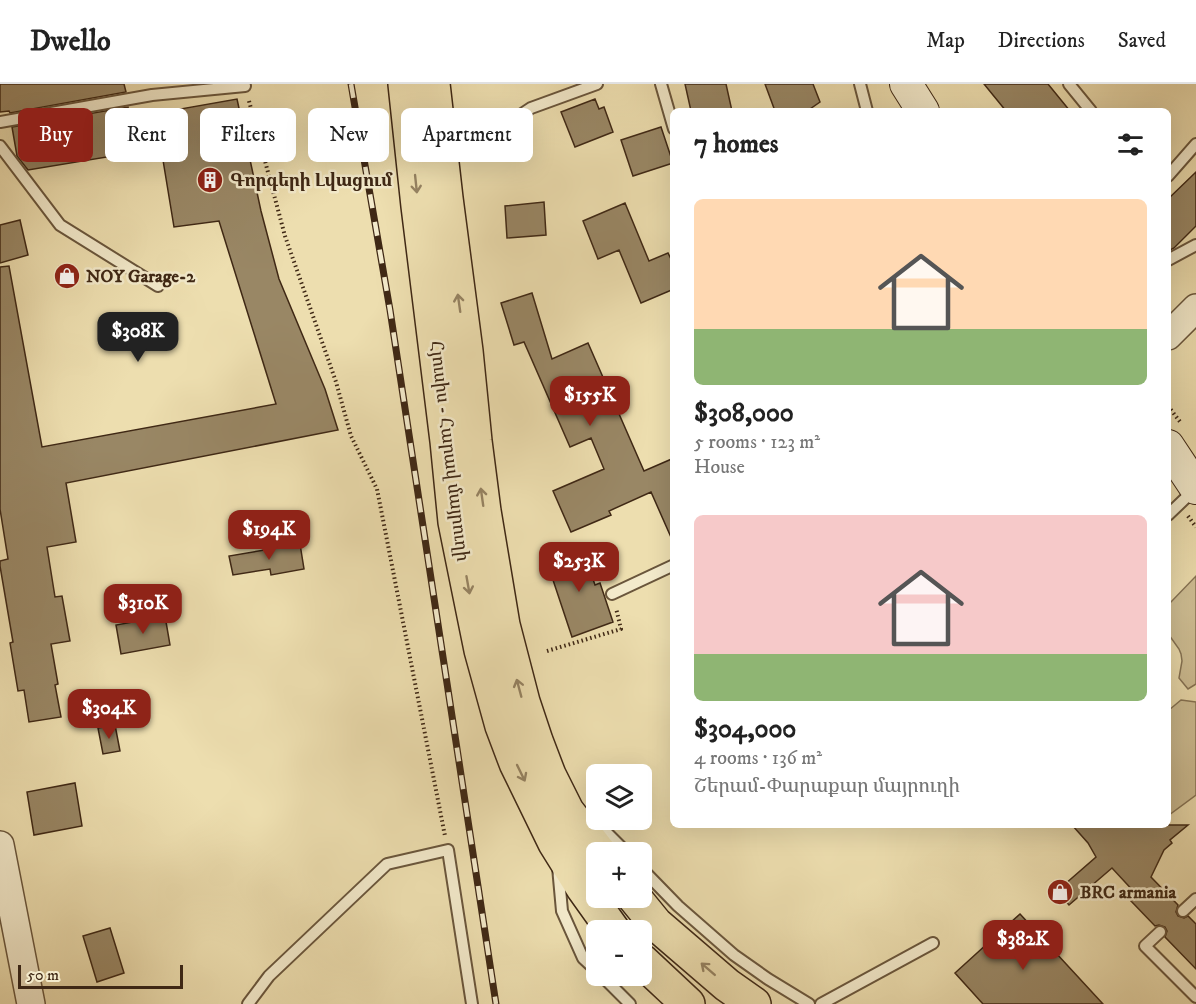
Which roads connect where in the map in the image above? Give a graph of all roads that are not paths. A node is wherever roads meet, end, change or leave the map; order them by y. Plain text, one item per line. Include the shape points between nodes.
1 (405, 84) edge
2 (433, 84) edge
3 (597, 84) edge
4 (661, 84) edge
5 (860, 84) edge
6 (906, 84) edge
7 (1069, 84) edge
8 (245, 86) road end
9 (151, 89) edge
10 (531, 108) edge
11 (866, 108) edge
12 (921, 108) edge
13 (1088, 108) edge
14 (670, 115) edge
15 (0, 122) edge
16 (1196, 144) edge
17 (0, 146) edge
18 (1171, 173) edge
19 (1196, 245) edge
20 (1171, 258) edge
21 (158, 286) dead end
22 (1196, 308) edge
23 (1171, 333) edge
24 (1171, 450) edge
25 (1196, 488) edge
26 (1171, 512) edge
27 (670, 567) edge
28 (612, 594) road end
29 (567, 811) junction
30 (591, 842) edge
31 (616, 842) edge
32 (555, 843) junction
33 (0, 845) edge
34 (652, 879) edge
35 (1196, 899) edge
36 (643, 908) edge
37 (1183, 911) dead end
38 (606, 920) edge
39 (1160, 932) dead end
40 (933, 943) dead end
41 (586, 960) edge
42 (652, 970) edge
43 (612, 986) edge
44 (1196, 997) edge
45 (31, 1004) edge
46 (248, 1004) edge
47 (472, 1004) edge
48 (630, 1004) edge
49 (688, 1004) edge
50 (754, 1004) edge
51 (809, 1004) edge
52 (821, 1004) edge

1 -> 32 highway, Հյուսիս - Հարավ մայրուղի via 455,522 502,726
29 -> 2 highway, Հյուսիս - Հարավ մայրուղի via 536,741 503,625 484,511
3 - 10 lane
4 - 14 lane
5 - 11 lane
6 - 12 main road
7 - 13 lane
8 - 9 lane
9 - 15 lane
16 - 18 lane
17 - 21 lane via 60,225
19 - 20 lane
22 - 23 street
24 - 25 main road
25 - 26 lane
27 - 28 lane
29 - 30 highway, Հյուսիս - Հարավ մայրուղի
29 - 31 lane via 590,816
32 - 38 highway, Հյուսիս - Հարավ մայրուղի
32 - 41 lane via 562,911
33 - 45 street
34 - 51 lane via 734,955
35 - 37 lane
50 -> 36 highway via 656,924
39 - 44 lane via 1145,946
40 - 52 lane
42 - 49 highway
43 - 48 lane
46 - 47 lane via 270,976 387,864 447,850

